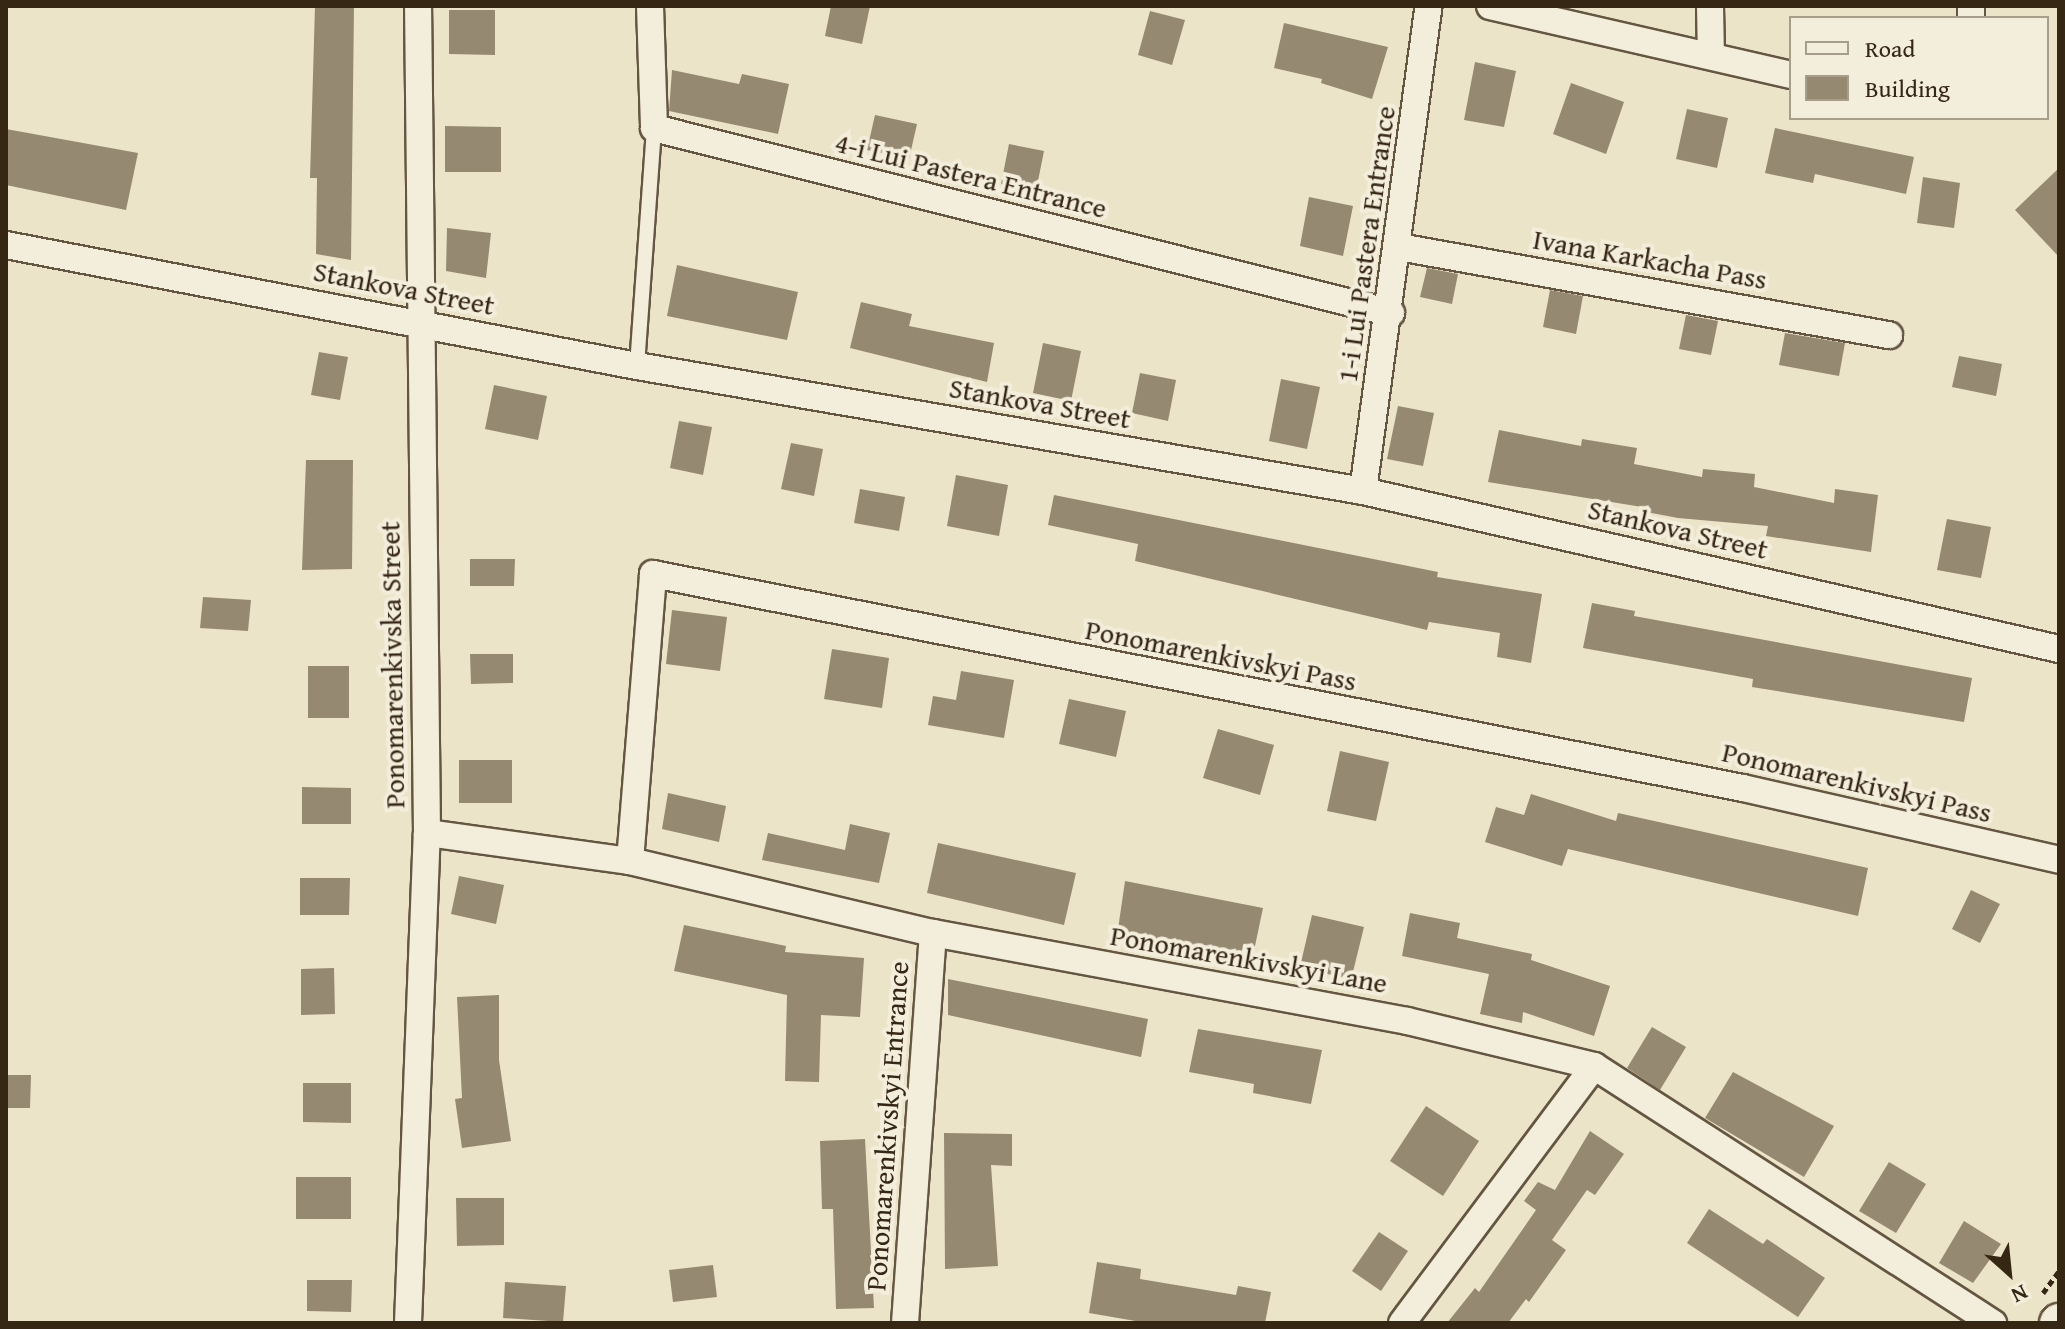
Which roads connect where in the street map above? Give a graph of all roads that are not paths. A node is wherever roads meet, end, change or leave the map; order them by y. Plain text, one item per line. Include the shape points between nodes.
1 (418, 6) edge
2 (650, 6) edge
3 (1429, 6) edge
4 (1490, 6) edge
5 (1710, 6) edge
6 (1711, 56) junction
7 (1789, 75) edge
8 (654, 128) junction
9 (6, 245) edge
10 (1399, 247) junction
11 (1391, 313) junction
12 (419, 323) junction
13 (1889, 335) dead end
14 (637, 366) junction
15 (1363, 491) junction
16 (2059, 649) edge
17 (427, 833) junction
18 (2059, 860) edge
19 (630, 861) junction
20 (933, 933) junction
21 (1594, 1066) junction
22 (408, 1323) edge
23 (905, 1323) edge
24 (1402, 1323) edge
25 (1993, 1323) edge

1 - 12 street, Ponomarenkivska Street
2 - 8 street
3 - 10 street, 1-i Lui Pastera Entrance
4 - 6 street
5 - 6 street
6 - 7 street
8 - 11 street, 4-i Lui Pastera Entrance
8 - 14 lane
9 - 12 street, Stankova Street
10 - 11 street, 1-i Lui Pastera Entrance
10 - 13 street, Ivana Karkacha Pass
11 - 15 street, 1-i Lui Pastera Entrance
12 - 14 street, Stankova Street
12 - 17 street, Ponomarenkivska Street
14 - 15 street, Stankova Street
15 - 16 street, Stankova Street
17 - 19 street, Ponomarenkivskyi Lane
17 - 22 street, Ponomarenkivska Street
18 - 19 street, Ponomarenkivskyi Pass via 1743,788 653,574
19 - 20 street, Ponomarenkivskyi Lane
20 - 21 street, Ponomarenkivskyi Lane via 1407,1021
20 - 23 street, Ponomarenkivskyi Entrance
21 - 24 street
21 - 25 street, Ponomarenkivskyi Lane

